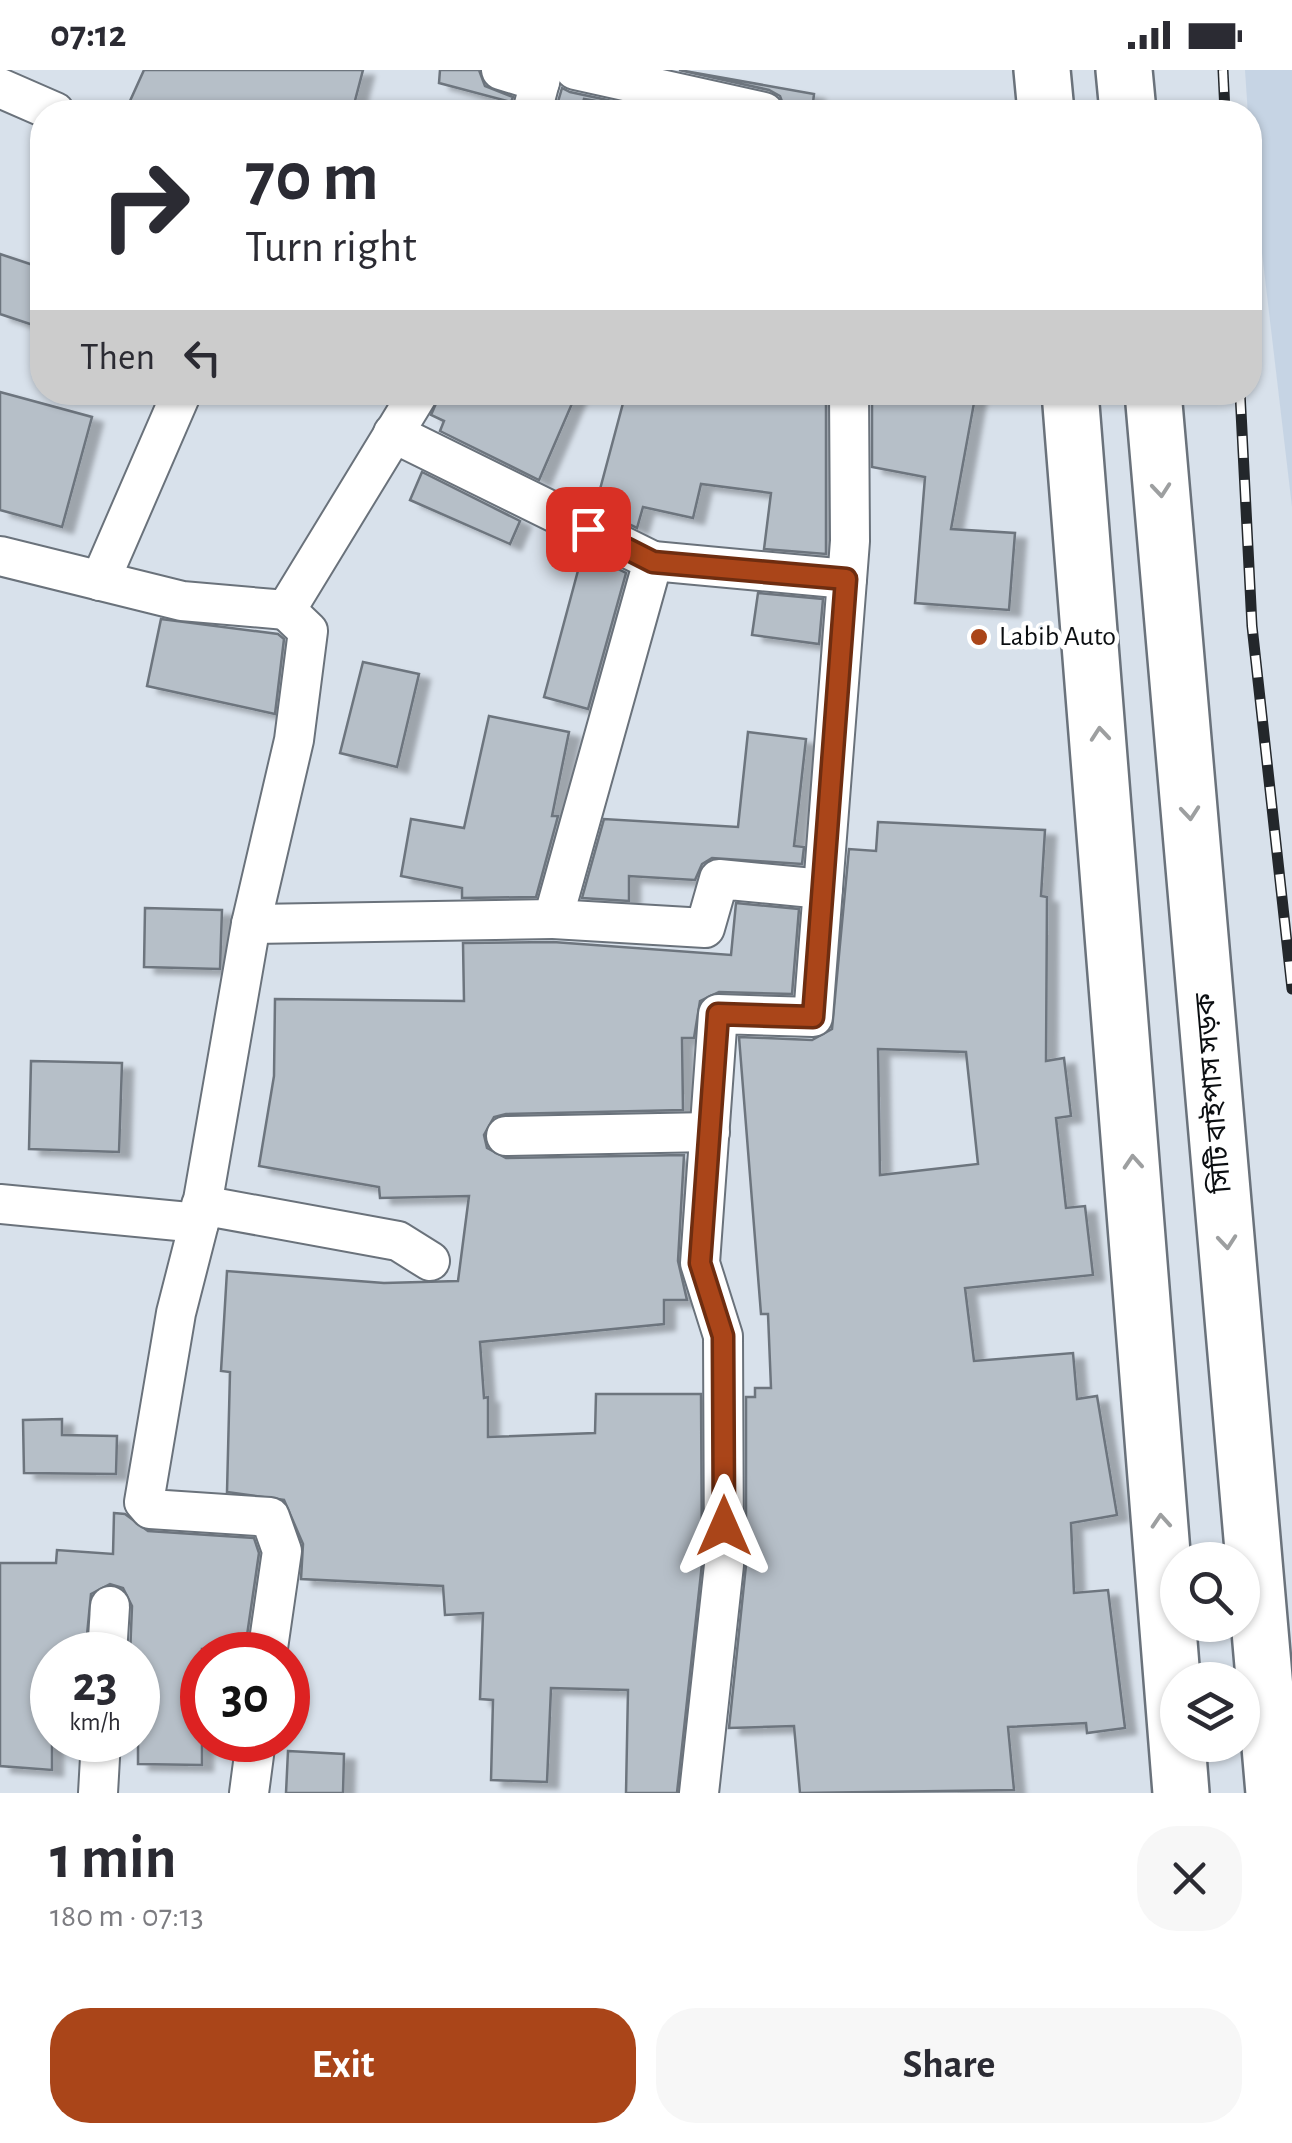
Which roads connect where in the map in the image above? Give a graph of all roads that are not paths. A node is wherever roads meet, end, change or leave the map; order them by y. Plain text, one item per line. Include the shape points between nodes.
1 (502, 70) edge
2 (1042, 70) edge
3 (1124, 70) edge
4 (547, 84) edge
5 (0, 88) edge
6 (671, 100) edge
7 (1045, 100) edge
8 (1127, 100) edge
9 (30, 101) edge
10 (176, 405) edge
11 (411, 405) edge
12 (849, 405) edge
13 (1071, 405) edge
14 (1154, 405) edge
15 (393, 433) junction
16 (0, 556) edge
17 (653, 562) junction
18 (846, 579) junction
19 (100, 581) junction
20 (286, 610) junction
21 (822, 889) junction
22 (552, 919) junction
23 (251, 924) junction
24 (710, 1132) junction
25 (506, 1136) dead end
26 (0, 1204) edge
27 (200, 1214) junction
28 (430, 1261) dead end
29 (110, 1606) dead end
30 (108, 1632) edge
31 (271, 1632) edge
32 (100, 1762) edge
33 (253, 1762) edge
34 (98, 1793) edge
35 (249, 1793) edge
36 (699, 1793) edge
37 (1181, 1793) edge
38 (1274, 1793) edge

1 - 4 street
2 - 7 main road
3 - 8 main road
4 - 6 street
5 - 9 street
10 - 19 street
11 - 15 street
12 - 18 street
37 -> 13 main road
14 -> 38 main road, সিটি বাইপাস সড়ক
15 - 17 street
15 - 20 street
16 - 19 street
17 - 18 street
17 - 22 street
18 - 21 street
19 - 20 street via 182,601
20 - 23 street via 308,631 294,740
21 - 22 street via 719,879 705,928
21 - 24 street via 813,1017 718,1014
22 - 23 street
23 - 27 street
24 - 25 street
24 - 36 street via 700,1263 723,1336 724,1566
26 - 27 street
27 - 28 street via 398,1241
27 - 31 street via 144,1502 150,1509 270,1516 282,1550
29 - 30 street
32 - 34 street
33 - 35 street

